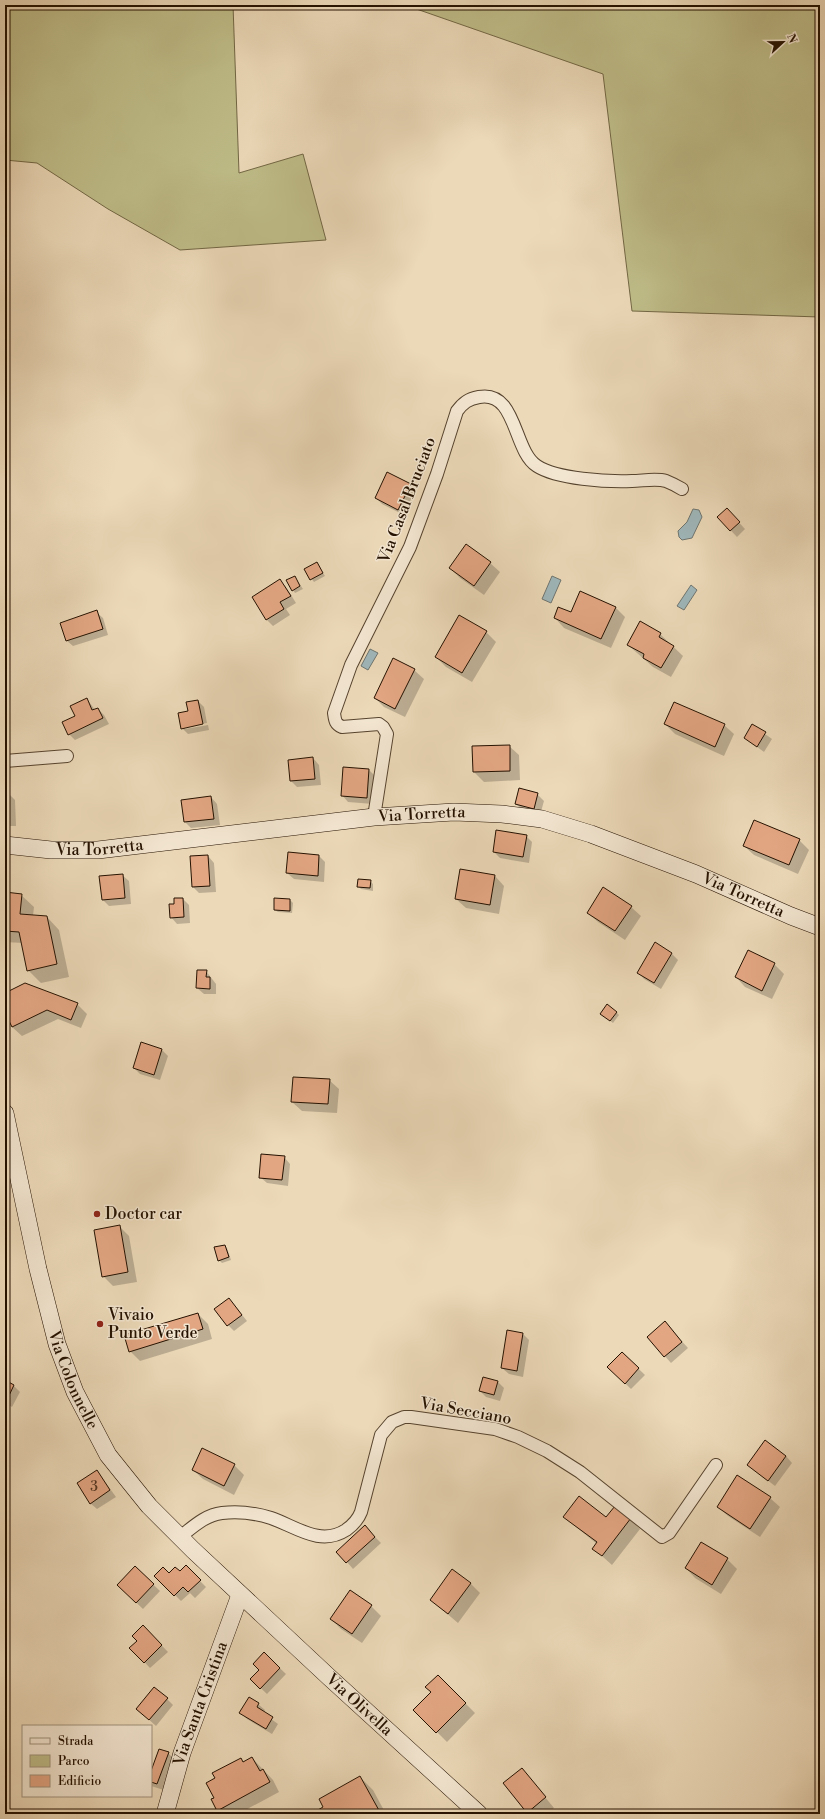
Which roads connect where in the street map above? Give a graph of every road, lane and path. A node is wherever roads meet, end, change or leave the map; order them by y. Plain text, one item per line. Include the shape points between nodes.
1 (682, 489) dead end
2 (67, 756) dead end
3 (5, 761) edge
4 (374, 816) junction
5 (5, 845) edge
6 (820, 926) edge
7 (5, 1113) edge
8 (716, 1465) dead end
9 (180, 1537) junction
10 (240, 1595) junction
11 (165, 1814) edge
12 (479, 1814) edge

1 - 4 street, Via Casal Bruciato via 664,480 620,481 546,473 534,464 525,451 502,404 492,397 484,396 463,403 457,411 410,547 351,665 334,713 338,725 342,727 379,724 387,734
2 - 3 street
4 - 5 street, Via Torretta via 98,850 51,850
4 - 6 street, Via Torretta via 479,813 514,815 558,823 696,874
7 - 9 street, Via Colonnelle via 46,1304 70,1382 115,1466
8 - 9 street, Via Secciano via 669,1533 662,1537 580,1472 518,1436 495,1429 404,1417 392,1422 381,1435 360,1515 357,1521 344,1531 333,1536 316,1536 259,1515 232,1512 204,1519
9 - 10 street, Via Colonnelle
10 - 11 street, Via Santa Cristina via 182,1753
10 - 12 street, Via Olivella

